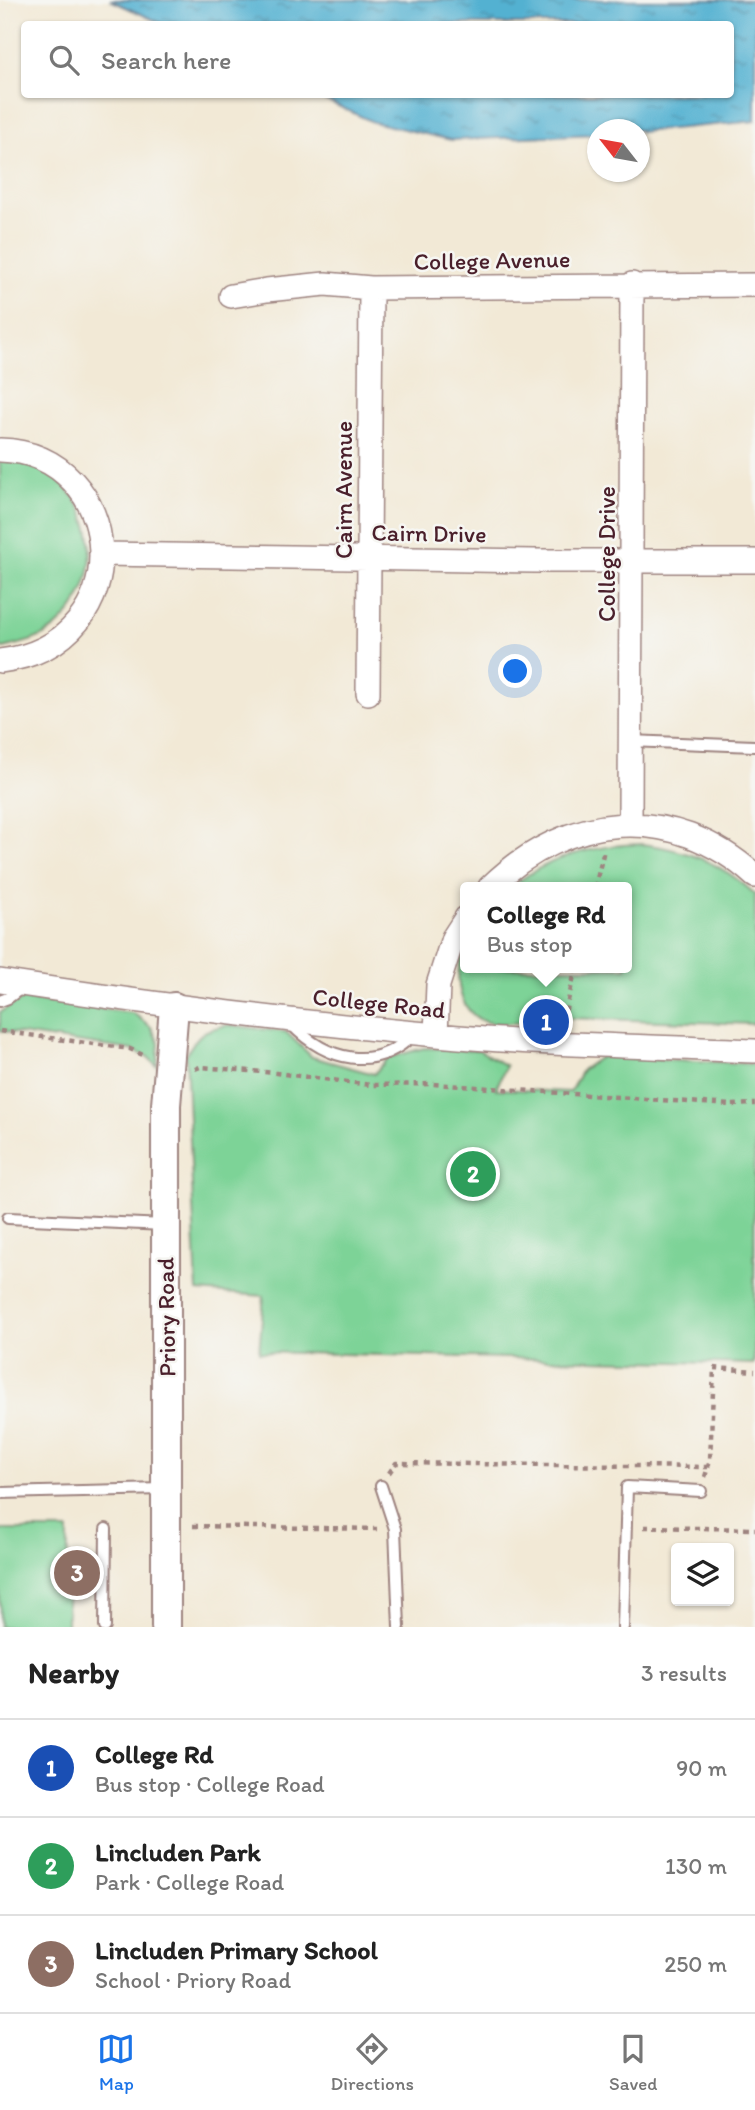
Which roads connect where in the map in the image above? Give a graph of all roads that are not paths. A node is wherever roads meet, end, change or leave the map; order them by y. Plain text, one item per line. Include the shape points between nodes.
1 (632, 284) junction
2 (755, 285) edge
3 (371, 288) junction
4 (231, 296) dead end
5 (0, 450) edge
6 (102, 554) junction
7 (369, 558) junction
8 (632, 561) junction
9 (755, 561) edge
10 (0, 661) edge
11 (368, 693) dead end
12 (631, 741) junction
13 (754, 746) edge
14 (620, 824) junction
15 (755, 876) edge
16 (495, 882) edge
17 (460, 927) edge
18 (0, 981) edge
19 (26, 985) junction
20 (0, 1001) edge
21 (174, 1007) junction
22 (287, 1019) junction
23 (426, 1034) junction
24 (755, 1051) edge
25 (8, 1218) dead end
26 (165, 1225) junction
27 (381, 1486) road end
28 (167, 1489) junction
29 (701, 1491) road end
30 (0, 1493) edge
31 (106, 1530) dead end
32 (105, 1627) edge
33 (166, 1627) edge
34 (399, 1627) edge
35 (623, 1627) edge

1 - 2 street, College Avenue
1 - 3 street, College Avenue
1 - 8 street, College Drive
3 - 4 street, College Avenue via 325,284
3 - 7 street, Cairn Avenue
5 - 6 street via 44,461 74,484 94,517
6 - 7 street, Cairn Drive
6 - 10 street via 94,594 72,629 38,652
7 - 8 street, Cairn Drive
7 - 11 street, Cairn Avenue
8 - 9 street, Cairn Drive
8 - 12 street, College Drive
12 - 13 lane
12 - 14 street, College Drive
14 - 15 street via 655,826 704,842
14 - 16 street via 554,841 510,867
17 - 23 street
18 - 19 street, College Road
19 - 20 lane
19 - 21 street, College Road
21 - 22 street, College Road
21 - 26 street, Priory Road via 166,1105
22 - 23 street, College Road
22 - 23 lane via 304,1038 357,1059 380,1056
23 - 24 street, College Road
25 - 26 lane
26 - 28 street, Priory Road
27 - 34 lane via 395,1529
28 - 30 lane
28 - 33 street, Priory Road
29 - 35 lane via 627,1487
31 - 32 lane

